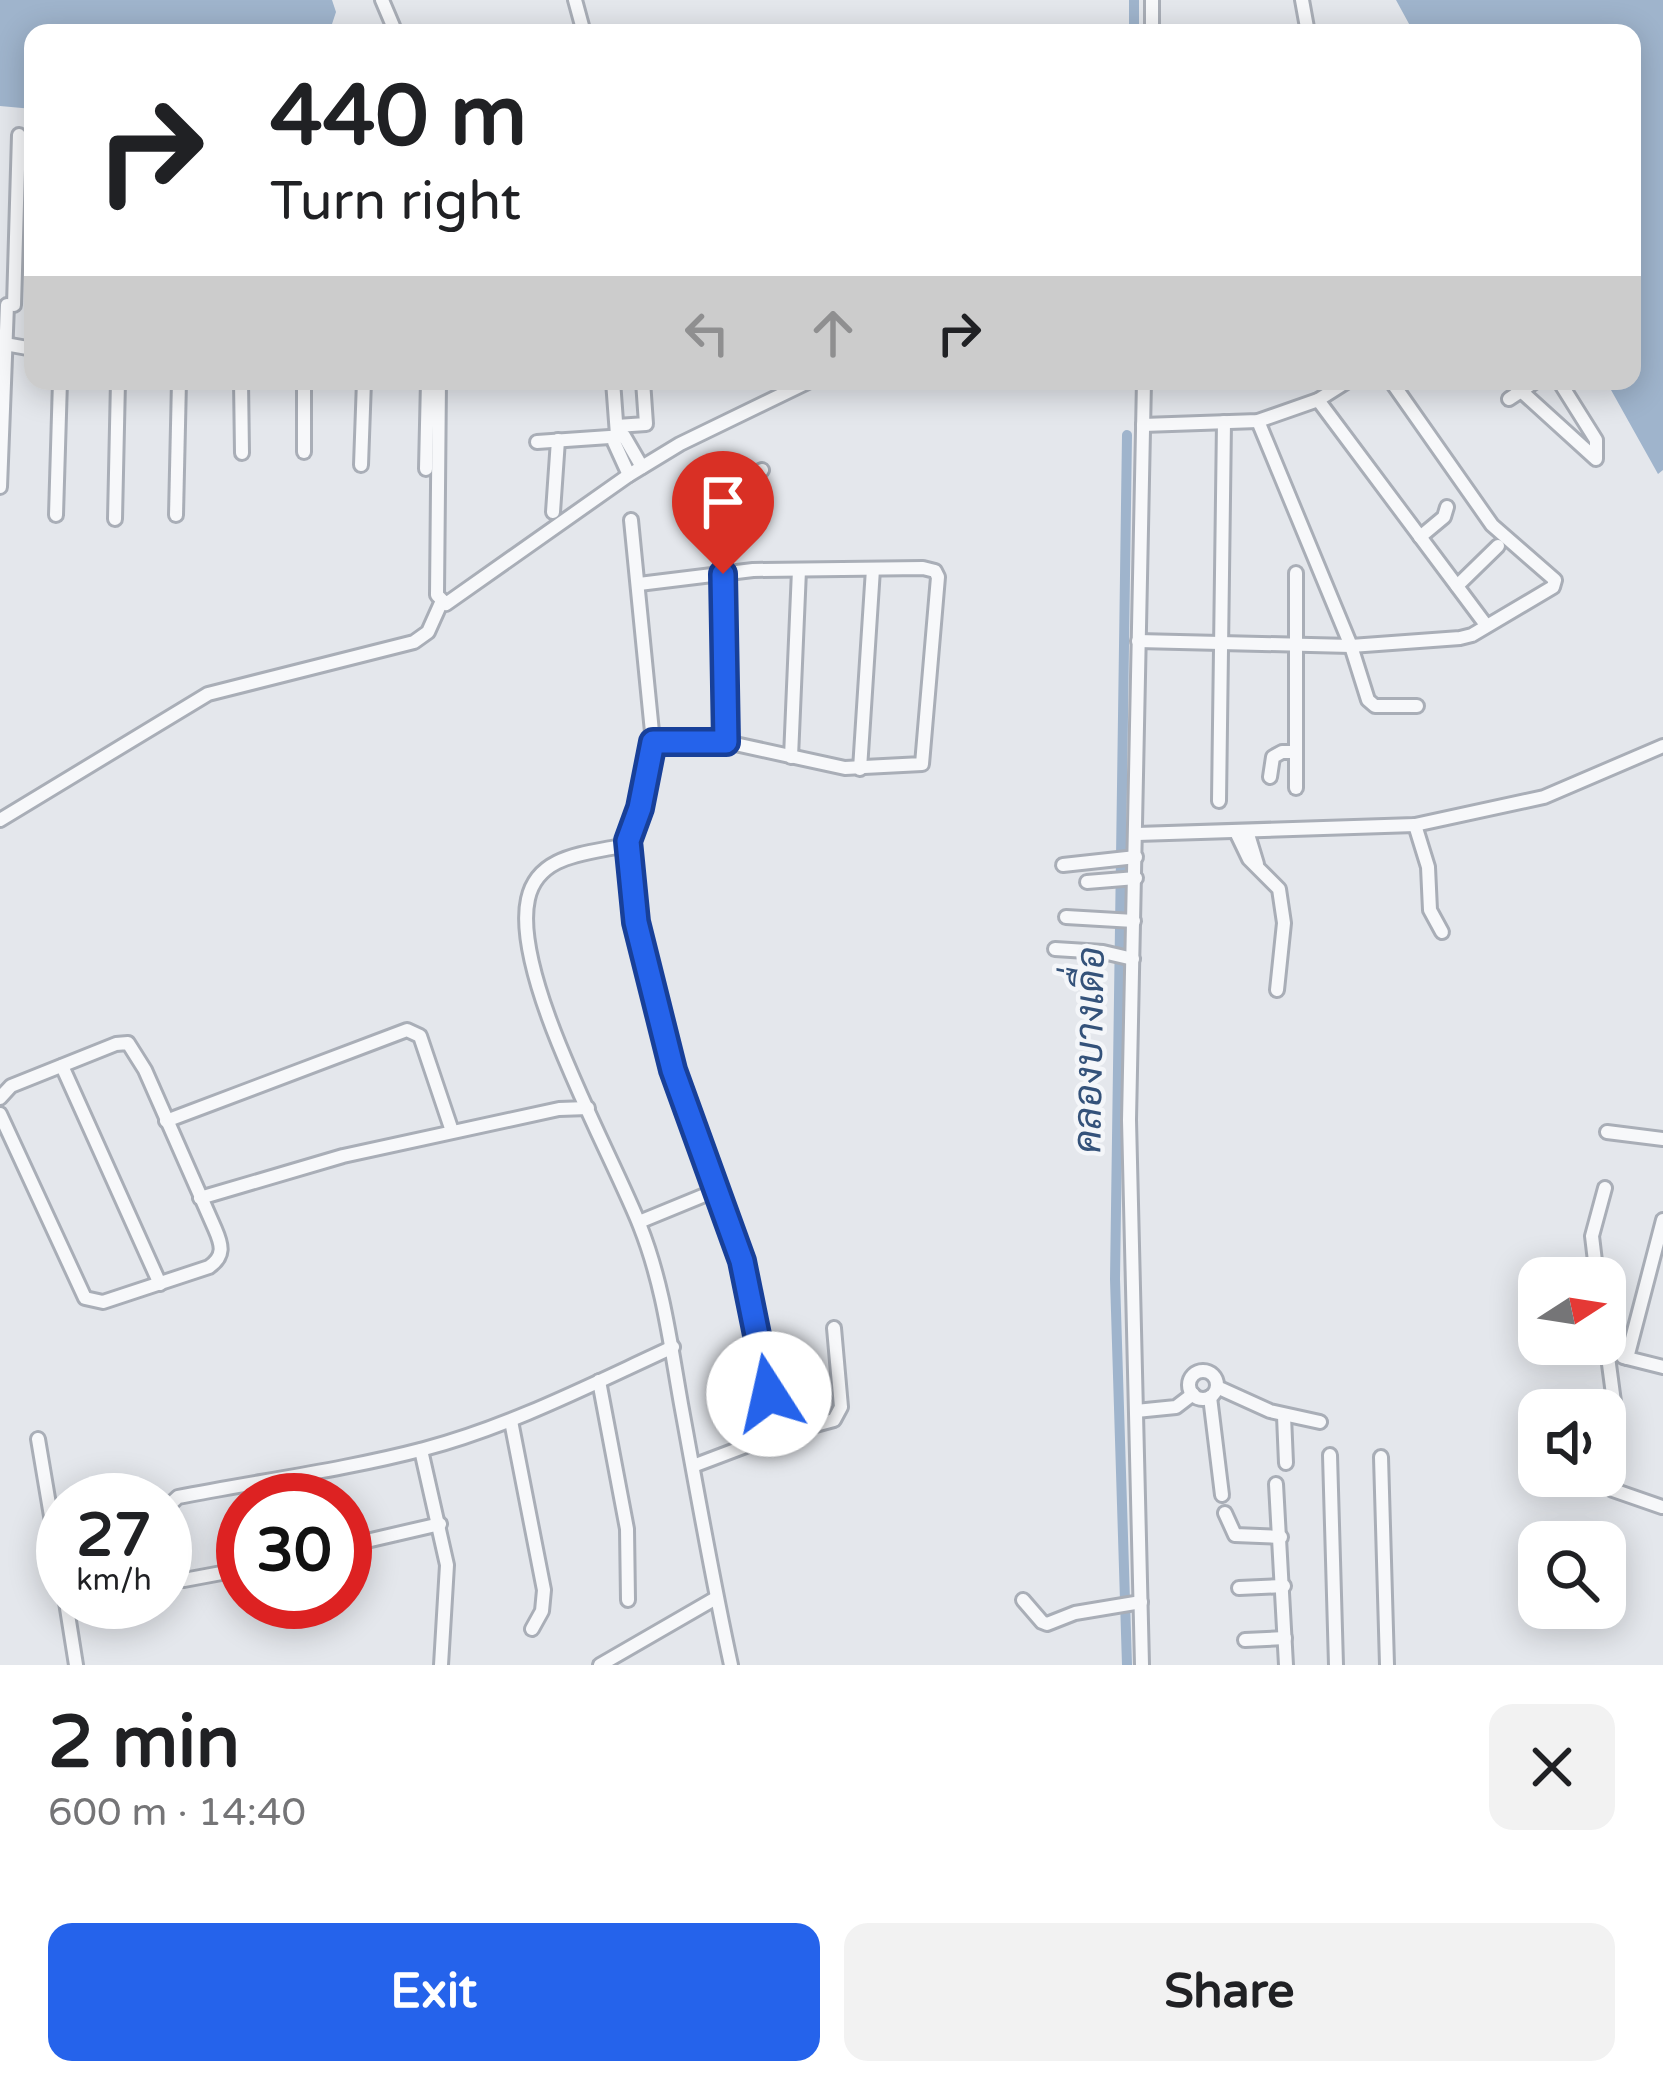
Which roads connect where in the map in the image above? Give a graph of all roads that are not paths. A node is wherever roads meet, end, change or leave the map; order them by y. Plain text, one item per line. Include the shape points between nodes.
1 (19, 135) dead end
2 (7, 305) edge
3 (5, 344) junction
4 (24, 347) edge
5 (60, 390) edge
6 (118, 390) edge
7 (179, 390) edge
8 (241, 390) edge
9 (304, 390) edge
10 (364, 390) edge
11 (428, 390) edge
12 (439, 390) edge
13 (614, 390) edge
14 (644, 390) edge
15 (792, 390) edge
16 (1144, 390) edge
17 (1334, 390) edge
18 (1397, 390) edge
19 (1514, 390) edge
20 (1565, 390) edge
21 (1318, 400) junction
22 (1258, 421) junction
23 (1223, 422) junction
24 (1143, 425) junction
25 (617, 430) junction
26 (558, 440) junction
27 (537, 442) dead end
28 (304, 452) dead end
29 (242, 453) dead end
30 (361, 465) dead end
31 (642, 466) junction
32 (425, 469) dead end
33 (762, 470) dead end
34 (629, 475) junction
35 (0, 487) edge
36 (1447, 507) dead end
37 (554, 512) dead end
38 (56, 515) dead end
39 (176, 515) dead end
40 (115, 519) dead end
41 (631, 520) dead end
42 (1420, 537) junction
43 (1498, 546) dead end
44 (873, 569) junction
45 (799, 570) junction
46 (1296, 573) dead end
47 (723, 574) junction
48 (639, 584) junction
49 (1457, 586) junction
50 (441, 603) junction
51 (1486, 626) junction
52 (1138, 641) junction
53 (1221, 642) junction
54 (1296, 645) junction
55 (1351, 646) junction
56 (1417, 706) dead end
57 (653, 742) junction
58 (726, 742) junction
59 (1662, 747) edge
60 (1296, 752) junction
61 (791, 757) junction
62 (860, 769) junction
63 (1270, 776) dead end
64 (1296, 788) dead end
65 (1219, 801) dead end
66 (0, 820) edge
67 (1414, 825) junction
68 (1241, 831) junction
69 (1137, 834) junction
70 (624, 848) junction
71 (1127, 858) junction
72 (1063, 865) dead end
73 (1128, 879) junction
74 (1087, 882) dead end
75 (1066, 917) dead end
76 (1126, 921) junction
77 (1442, 932) dead end
78 (1055, 949) dead end
79 (1126, 958) junction
80 (1277, 990) dead end
81 (62, 1066) junction
82 (574, 1079) junction
83 (0, 1098) edge
84 (588, 1108) junction
85 (559, 1109) junction
86 (0, 1114) edge
87 (166, 1121) junction
88 (452, 1131) junction
89 (1607, 1132) dead end
90 (1663, 1139) edge
91 (1605, 1188) dead end
92 (717, 1190) junction
93 (200, 1198) junction
94 (1663, 1220) edge
95 (639, 1222) junction
96 (1594, 1257) edge
97 (160, 1284) junction
98 (834, 1328) dead end
99 (673, 1347) junction
100 (1627, 1358) joint
101 (1609, 1365) edge
102 (1663, 1366) edge
103 (599, 1381) junction
104 (1214, 1392) junction
105 (1193, 1394) junction
106 (1136, 1411) junction
107 (1284, 1416) junction
108 (511, 1420) junction
109 (1320, 1422) dead end
110 (777, 1436) junction
111 (38, 1438) dead end
112 (421, 1450) junction
113 (1330, 1455) dead end
114 (1381, 1457) dead end
115 (1286, 1463) dead end
116 (693, 1466) junction
117 (44, 1473) edge
118 (1276, 1484) dead end
119 (192, 1494) edge
120 (1222, 1495) dead end
121 (1662, 1510) edge
122 (1225, 1513) dead end
123 (440, 1524) junction
124 (1281, 1537) junction
125 (372, 1540) edge
126 (1283, 1586) junction
127 (1238, 1588) dead end
128 (716, 1598) junction
129 (628, 1600) dead end
130 (1023, 1600) dead end
131 (1132, 1603) junction
132 (70, 1629) edge
133 (532, 1629) dead end
134 (1285, 1638) junction
135 (1245, 1640) dead end
136 (76, 1665) edge
137 (441, 1665) edge
138 (600, 1665) edge
139 (731, 1665) edge
140 (1142, 1665) edge
141 (1286, 1665) edge
142 (1336, 1665) edge
143 (1387, 1665) edge

1 - 2 street
2 - 3 street
3 - 4 street
3 - 35 street
5 - 38 street
6 - 40 street
7 - 39 street
8 - 29 street
9 - 28 street
10 - 30 street
11 - 32 street
12 - 50 street
13 - 25 street
14 - 25 street via 646,424
15 - 31 street
16 - 24 street
17 - 21 street
18 - 51 street via 1492,525 1555,580
19 - 20 street via 1596,459 1596,440
21 - 22 street
21 - 42 street
22 - 23 street
22 - 55 street
23 - 24 street
23 - 53 street
24 - 52 street
25 - 26 street
25 - 31 street
25 - 34 street
26 - 27 street
26 - 37 street
31 - 34 street
33 - 47 street via 717,497
34 - 50 street
36 - 42 street
41 - 48 street
42 - 49 street
43 - 49 street
44 - 45 street
44 - 62 street
44 - 62 street via 931,569 939,584 923,760
45 - 47 street
45 - 61 street
46 - 54 street
47 - 48 street
47 - 58 street
48 - 57 street
49 - 51 street
50 - 66 street via 422,639 208,694
51 - 55 street via 1460,638
52 - 53 street
52 - 69 street
53 - 54 street
53 - 65 street
54 - 55 street
54 - 60 street
55 - 56 street via 1368,700
57 - 58 street
57 - 70 street
58 - 61 street
59 - 67 street via 1544,797
60 - 63 street via 1273,757
60 - 64 street
61 - 62 street
67 - 68 street
67 - 77 street via 1430,910
68 - 69 street
68 - 80 street via 1282,907
69 - 71 street
70 - 82 street via 553,864 527,900 533,959
70 - 92 street via 656,1014
71 - 72 street
71 - 73 street
73 - 74 street
73 - 76 street
75 - 76 street
76 - 79 street
78 - 79 street
79 - 106 street
81 - 83 street
81 - 87 street via 128,1043
81 - 97 street
82 - 84 street
82 - 85 street
84 - 85 street
84 - 95 street
85 - 88 street
86 - 97 street via 85,1298 103,1302
87 - 88 street via 407,1030 420,1036
87 - 93 street
88 - 93 street
89 - 90 street
91 - 96 street
92 - 95 street
92 - 110 street via 754,1312
93 - 97 street via 221,1254
94 - 100 street
95 - 99 street
98 - 110 street via 839,1413 828,1424
99 - 103 street
99 - 116 street
100 - 102 street
101 - 121 street via 1613,1490
103 - 108 street
103 - 129 street via 627,1529
104 - 105 street
104 - 105 street via 1213,1374 1200,1371 1190,1381
104 - 107 street
104 - 120 street
105 - 106 street via 1176,1407
106 - 131 street
107 - 109 street
107 - 115 street
108 - 112 street
108 - 133 street via 544,1590
110 - 116 street
111 - 117 street
112 - 119 street
112 - 123 street
113 - 142 street
114 - 143 street
116 - 128 street
118 - 124 street
122 - 124 street via 1235,1535
123 - 125 street
123 - 137 street via 447,1565
124 - 126 street
126 - 127 street
126 - 134 street
128 - 138 street
128 - 139 street
130 - 131 street via 1047,1624
131 - 140 street
132 - 136 street
134 - 135 street
134 - 141 street

